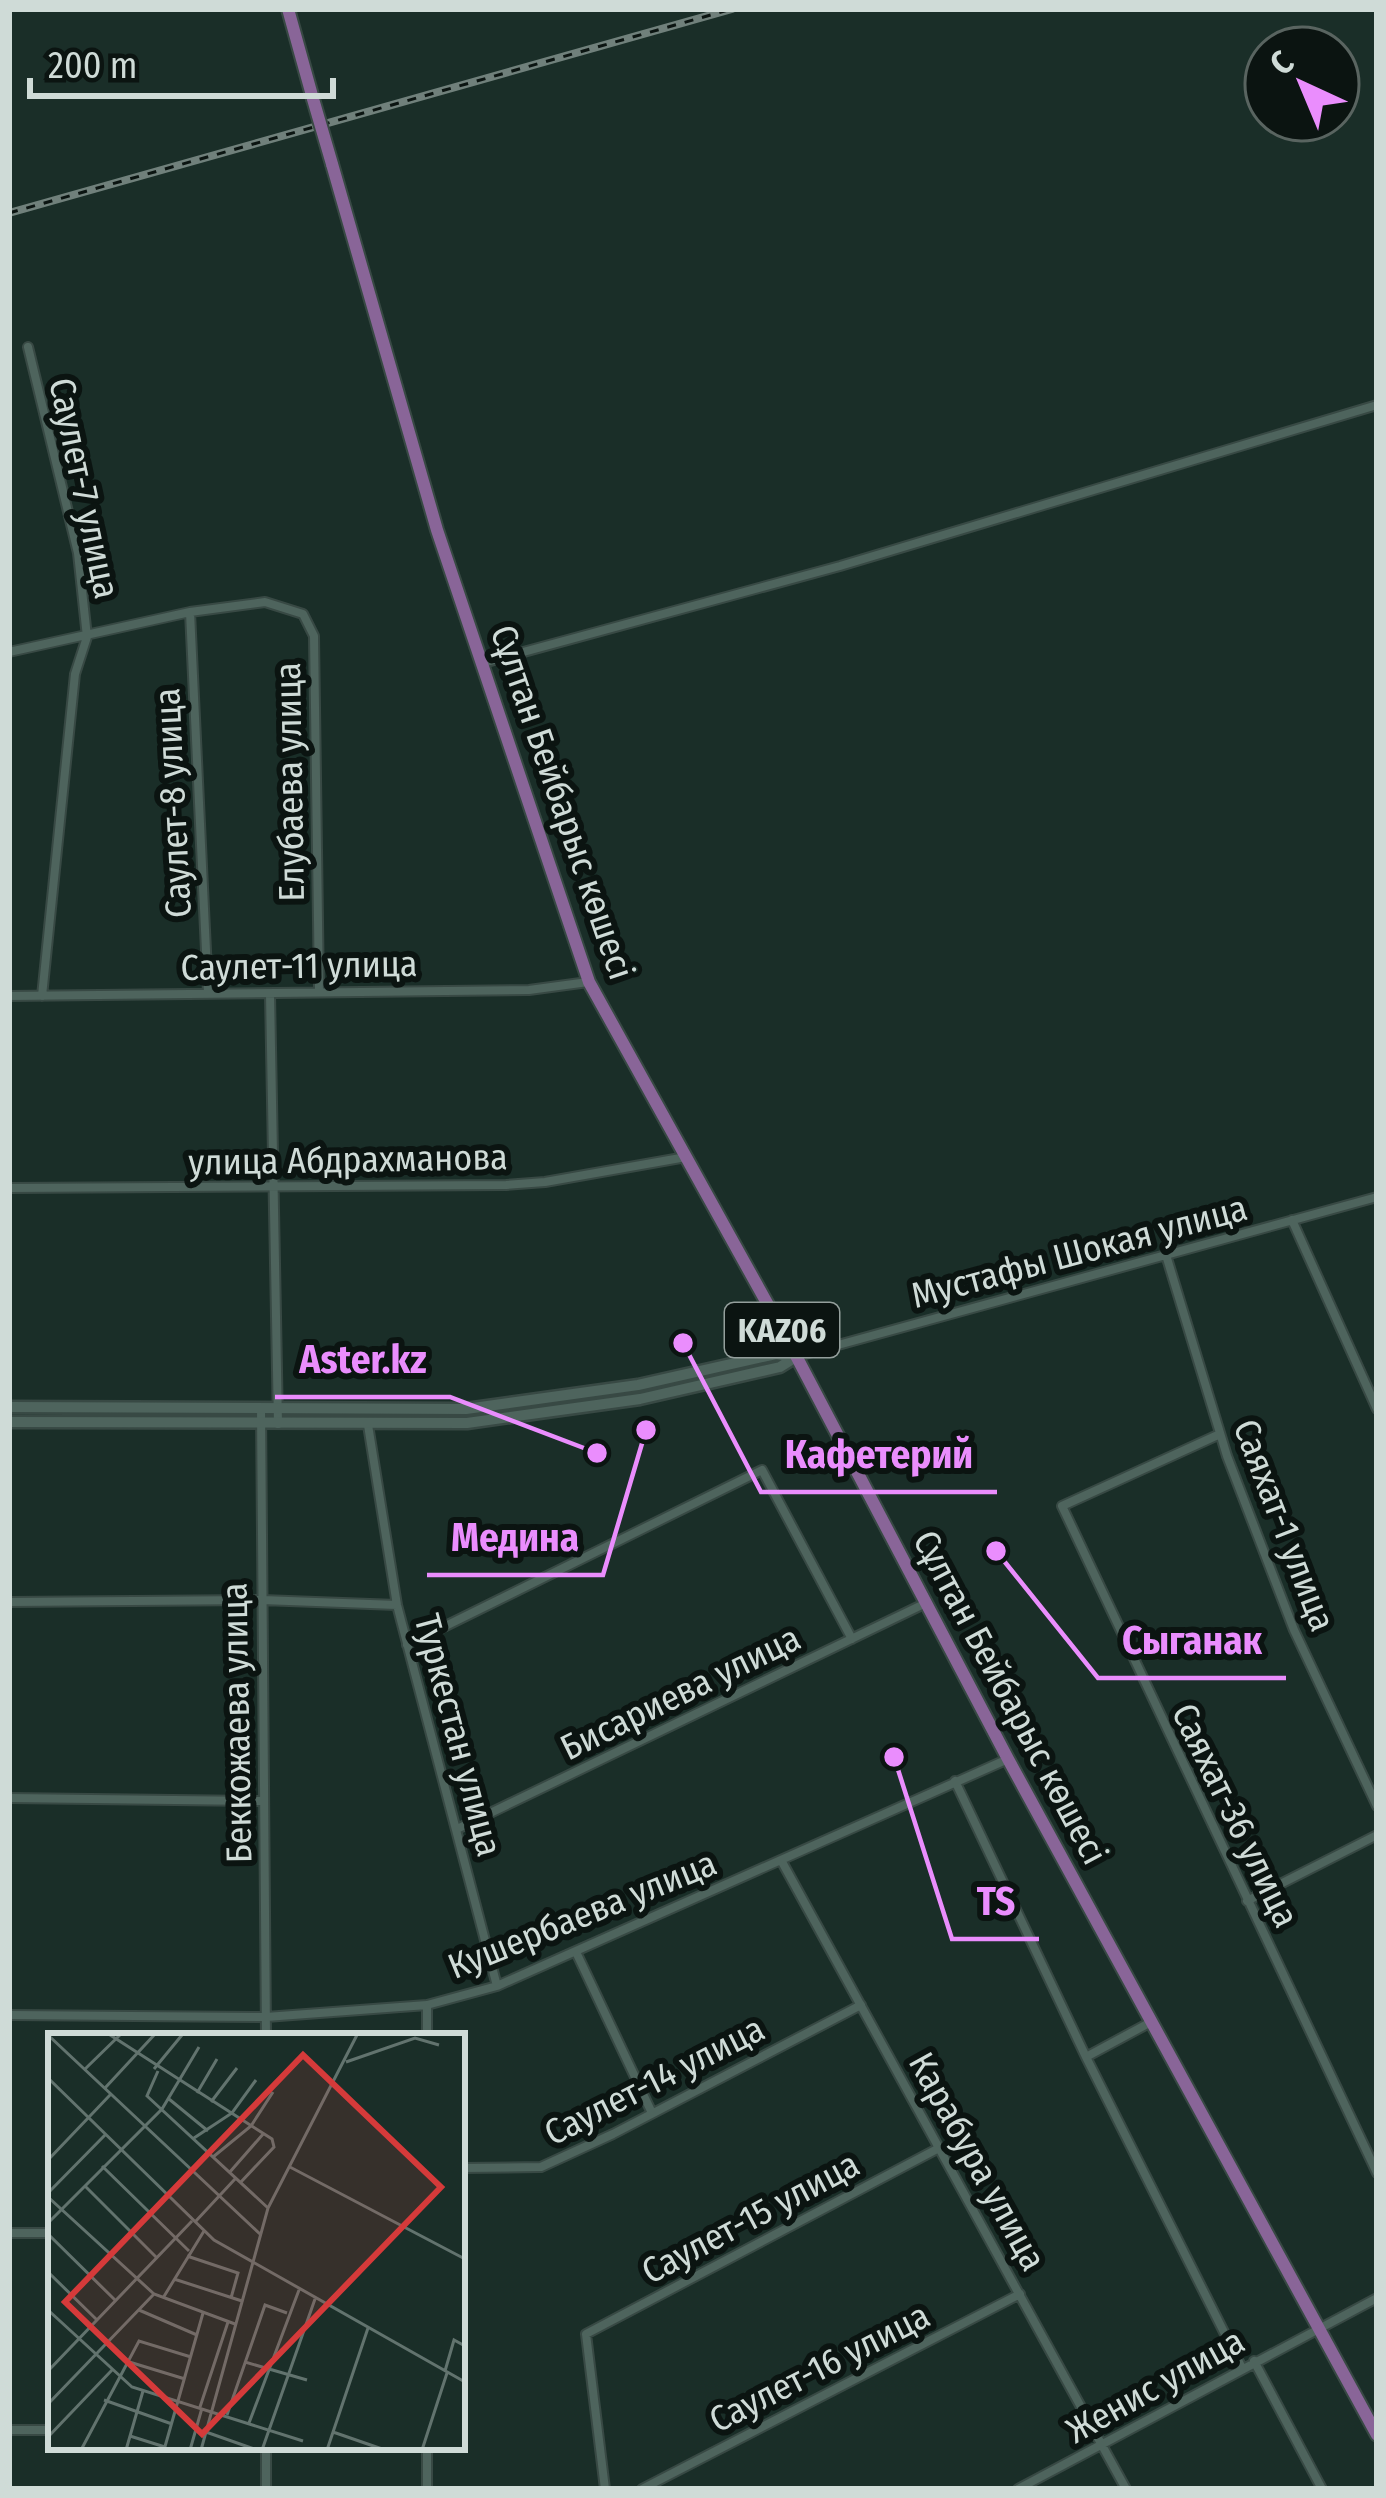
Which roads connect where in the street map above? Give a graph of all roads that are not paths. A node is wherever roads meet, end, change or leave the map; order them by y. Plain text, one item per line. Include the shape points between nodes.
1 (288, 9) edge
2 (28, 347) dead end
3 (1377, 405) edge
4 (190, 612) junction
5 (87, 637) junction
6 (9, 652) edge
7 (481, 663) junction
8 (590, 982) junction
9 (319, 992) junction
10 (208, 993) junction
11 (270, 994) junction
12 (9, 996) edge
13 (42, 996) junction
14 (686, 1157) junction
15 (276, 1187) junction
16 (9, 1188) edge
17 (1377, 1197) edge
18 (1292, 1220) junction
19 (1166, 1255) junction
20 (796, 1357) junction
21 (9, 1407) edge
22 (261, 1409) junction
23 (279, 1409) junction
24 (1377, 1409) edge
25 (9, 1422) edge
26 (260, 1424) junction
27 (278, 1424) junction
28 (368, 1425) junction
29 (1220, 1434) junction
30 (262, 1600) junction
31 (9, 1601) edge
32 (926, 1603) junction
33 (397, 1605) junction
34 (852, 1639) junction
35 (407, 1645) junction
36 (1008, 1759) junction
37 (955, 1781) junction
38 (9, 1798) edge
39 (264, 1801) junction
40 (1377, 1806) edge
41 (457, 1828) junction
42 (1377, 1835) edge
43 (781, 1860) junction
44 (1247, 1901) junction
45 (575, 1952) junction
46 (497, 1986) junction
47 (427, 2006) junction
48 (861, 2006) junction
49 (9, 2014) edge
50 (266, 2018) junction
51 (1151, 2022) junction
52 (266, 2033) edge
53 (427, 2033) edge
54 (1086, 2057) junction
55 (652, 2114) junction
56 (940, 2148) junction
57 (465, 2168) edge
58 (1377, 2173) edge
59 (9, 2233) edge
60 (48, 2233) edge
61 (1020, 2294) junction
62 (1377, 2298) edge
63 (1318, 2327) junction
64 (1254, 2361) junction
65 (1242, 2368) junction
66 (9, 2430) edge
67 (48, 2430) edge
68 (1377, 2435) edge
69 (1103, 2445) junction
70 (266, 2450) edge
71 (427, 2450) edge
72 (266, 2489) edge
73 (427, 2489) edge
74 (604, 2489) edge
75 (642, 2489) edge
76 (1018, 2489) edge
77 (1126, 2489) edge
78 (1322, 2489) edge

1 - 7 main road, Сұлтан Бейбарыс көшесі / KAZ06, bridge
2 - 5 street, Саулет-7 улица via 78,553
3 - 7 street via 840,566
4 - 5 street
4 - 9 street, Елубаева улица via 265,602 303,614 314,636
4 - 10 street, Саулет-8 улица
5 - 6 street
5 - 13 street, Саулет-7 улица via 75,674
7 - 8 main road, Сұлтан Бейбарыс көшесі / KAZ06
8 - 9 street, Саулет-11 улица
8 - 14 main road, Сұлтан Бейбарыс көшесі / KAZ06
9 - 11 street, Саулет-11 улица
10 - 11 street, Саулет-11 улица
10 - 13 street, Саулет-11 улица
11 - 15 street
12 - 13 street, Саулет-11 улица
14 - 15 street, улица Абдрахманова via 545,1182
14 - 20 main road, Сұлтан Бейбарыс көшесі / KAZ06
15 - 16 street, улица Абдрахманова
15 - 23 street
17 - 18 street, Мустафы Шокая улица
18 - 19 street, Мустафы Шокая улица
18 - 24 street
19 - 20 street, Мустафы Шокая улица
19 - 29 street, Саяхат-1 улица
20 - 23 street via 776,1354 638,1385 466,1409
20 - 28 street via 640,1399 467,1424
20 - 32 main road, Сұлтан Бейбарыс көшесі / KAZ06
21 - 22 street
22 - 23 street
22 - 26 street, Беккожаева улица
23 - 27 street
25 - 26 street
26 - 27 street
26 - 30 street, Беккожаева улица
27 - 28 street
28 - 33 street, Туркестан улица
29 - 40 street, Саяхат-1 улица via 1294,1630
29 - 44 street, Саяхат-36 улица via 1062,1506
30 - 31 street
30 - 33 street
30 - 39 street, Беккожаева улица
32 - 34 street, Бисариева улица
32 - 36 main road, Сұлтан Бейбарыс көшесі / KAZ06
33 - 35 street, Туркестан улица
34 - 35 street via 762,1470
34 - 41 street, Бисариева улица
35 - 41 street, Туркестан улица
36 - 37 street, Кушербаева улица
36 - 51 main road, Сұлтан Бейбарыс көшесі / KAZ06
37 - 43 street, Кушербаева улица
37 - 54 street
38 - 39 street
39 - 50 street, Беккожаева улица
41 - 46 street, Туркестан улица
42 - 44 street
43 - 45 street, Кушербаева улица
43 - 48 street, Карабура улица
44 - 58 street, Саяхат-36 улица
45 - 46 street, Кушербаева улица
45 - 55 street
46 - 47 street, Кушербаева улица
47 - 50 street, Кушербаева улица
47 - 53 street
48 - 55 street, Саулет-14 улица
48 - 56 street, Карабура улица
49 - 50 street, Кушербаева улица
50 - 52 street, Беккожаева улица
51 - 54 street
51 - 63 main road, Сұлтан Бейбарыс көшесі / KAZ06
54 - 65 street
55 - 57 street, Саулет-14 улица via 541,2167
56 - 61 street, Карабура улица
56 - 74 street, Саулет-15 улица via 586,2334
59 - 60 street
61 - 69 street, Карабура улица
61 - 75 street, Саулет-16 улица
62 - 63 street, Женис улица
63 - 64 street, Женис улица
63 - 68 main road, Сұлтан Бейбарыс көшесі / KAZ06
64 - 65 street, Женис улица
64 - 78 street
65 - 69 street, Женис улица
66 - 67 street
69 - 76 street, Женис улица
69 - 77 street, Карабура улица
70 - 72 street
71 - 73 street

